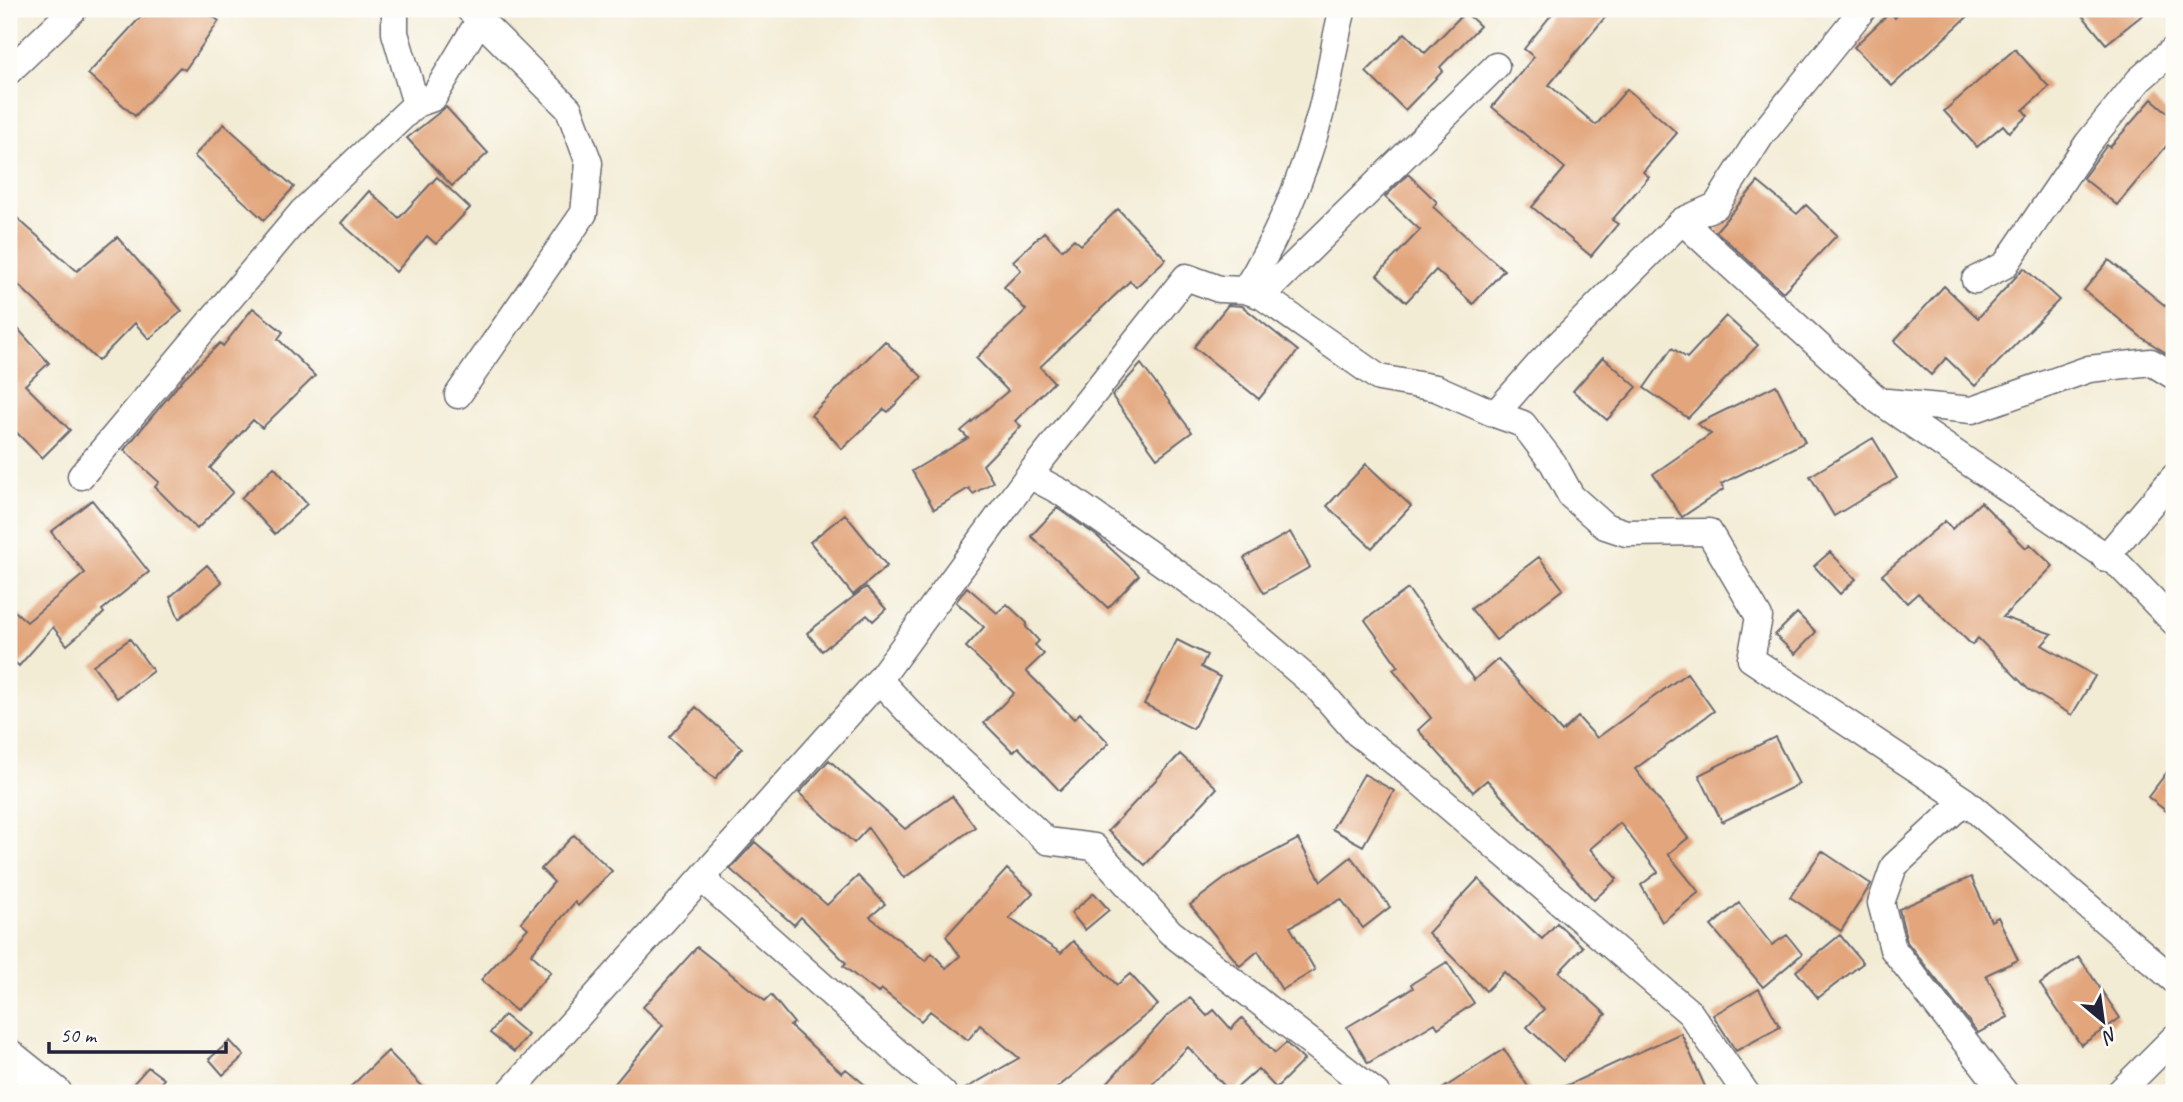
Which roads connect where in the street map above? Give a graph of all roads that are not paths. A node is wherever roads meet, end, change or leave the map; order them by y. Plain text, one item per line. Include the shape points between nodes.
1 (74, 9) edge
2 (395, 9) edge
3 (1343, 9) edge
4 (1863, 9) edge
5 (474, 15) edge
6 (2174, 49) edge
7 (1496, 66) dead end
8 (9, 71) edge
9 (416, 104) junction
10 (1682, 221) junction
11 (1975, 281) dead end
12 (1254, 293) junction
13 (2174, 376) edge
14 (458, 395) dead end
15 (1879, 401) junction
16 (1495, 414) junction
17 (80, 475) dead end
18 (1029, 475) junction
19 (2174, 477) edge
20 (2105, 558) junction
21 (2174, 622) edge
22 (879, 680) junction
23 (1965, 801) junction
24 (702, 879) junction
25 (2174, 980) edge
26 (2174, 1039) edge
27 (9, 1056) edge
28 (522, 1089) edge
29 (55, 1093) edge
30 (943, 1093) edge
31 (1376, 1093) edge
32 (1746, 1093) edge
33 (2005, 1093) edge
34 (2119, 1093) edge

1 - 8 street
2 - 9 street via 395,33
3 - 12 street via 1319,116
4 - 10 street via 1760,137 1716,206
5 - 9 street via 433,98
5 - 14 street via 569,109 589,163 584,213
6 - 11 street via 2139,80 2088,143 2005,265
7 - 12 street
9 - 17 street via 302,212
10 - 15 street
10 - 16 street
12 - 16 street via 1379,378 1436,388
12 - 18 street via 1219,289 1186,277
13 - 15 street via 2151,362 2089,369 1972,410
15 - 20 street
16 - 23 street via 1522,424 1553,463 1571,496 1605,526 1626,533 1709,532 1759,617 1751,659
18 - 22 street
18 - 32 street via 1061,492 1211,597 1317,687 1357,733 1690,1013
19 - 20 street
20 - 21 street via 2120,566
22 - 24 street
22 - 31 street via 1047,841 1094,847 1170,932
23 - 25 street
23 - 33 street via 1894,866 1881,903 1893,949
24 - 28 street
24 - 30 street
26 - 34 street
27 - 29 street

